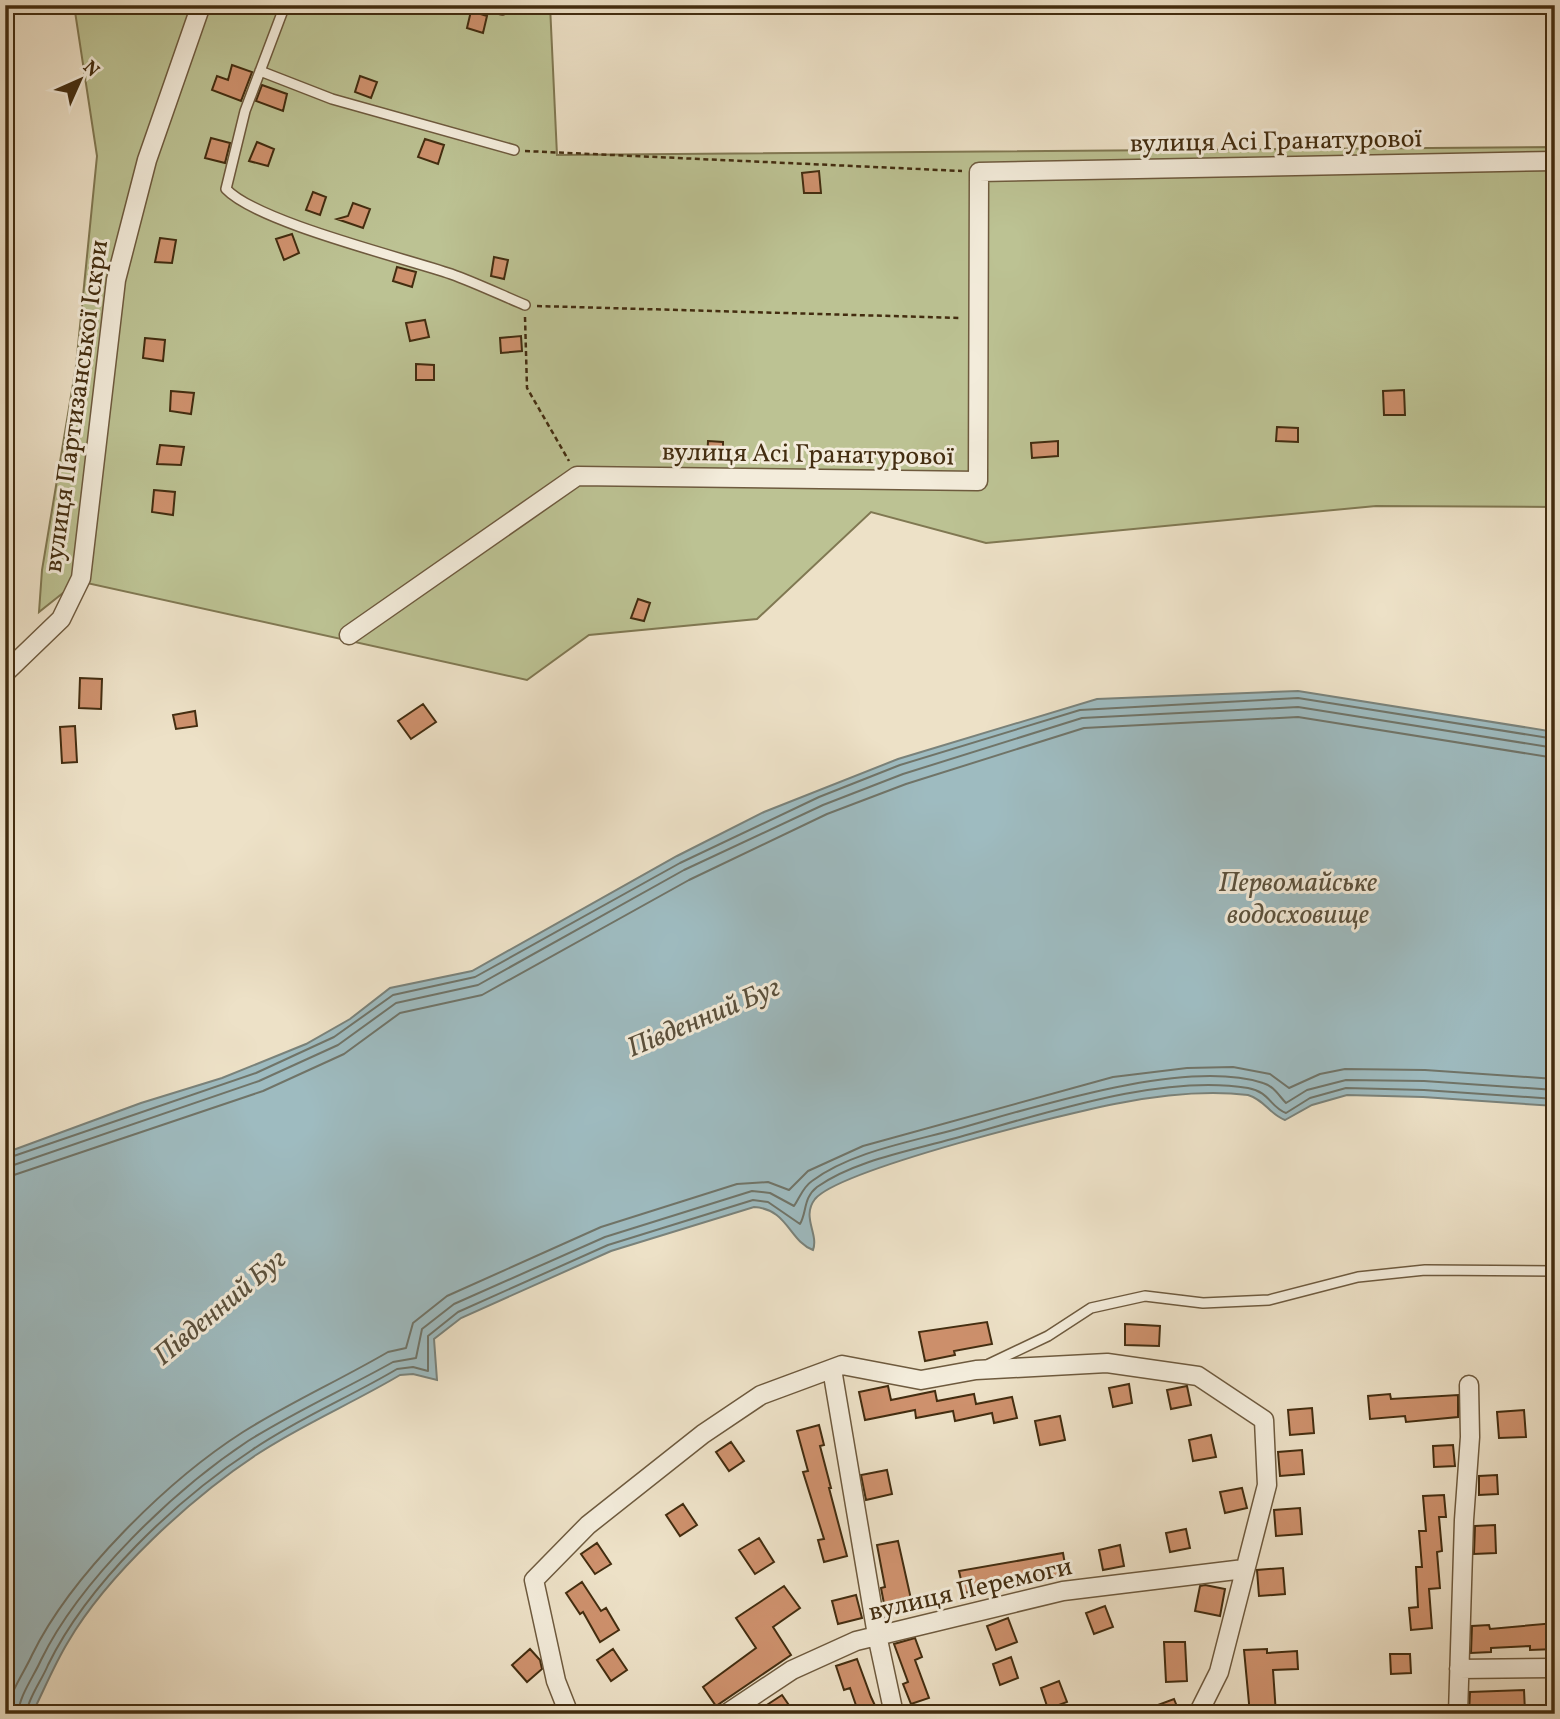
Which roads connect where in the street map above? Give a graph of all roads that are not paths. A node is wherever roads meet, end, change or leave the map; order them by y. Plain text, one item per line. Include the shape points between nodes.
1 (201, 5) edge
2 (285, 5) edge
3 (489, 5) edge
4 (502, 10) dead end
5 (260, 71) junction
6 (514, 150) road end
7 (1555, 161) edge
8 (525, 305) road end
9 (349, 635) dead end
10 (5, 673) edge
11 (1555, 1271) edge
12 (832, 1369) junction
13 (976, 1370) junction
14 (1469, 1385) dead end
15 (1244, 1569) junction
16 (877, 1635) junction
17 (1555, 1668) edge
18 (1459, 1670) junction
19 (569, 1714) edge
20 (726, 1714) edge
21 (894, 1714) edge
22 (1198, 1714) edge
23 (1458, 1714) edge

1 - 10 street, вулиця Партизанської Іскри via 147,160 116,280 81,578 61,619
2 - 5 lane
3 - 4 lane
5 - 6 lane via 331,99
5 - 8 lane via 227,174 226,189 234,198 454,275
7 - 9 street, вулиця Асі Гранатурової via 979,172 978,481 577,476
11 - 13 lane via 1412,1271 1358,1277 1269,1300 1203,1303 1145,1296 1091,1308 1048,1336
12 - 13 street via 842,1365 921,1380
12 - 16 street
12 - 19 street via 761,1395 703,1434 588,1524 534,1580 556,1681
13 - 15 street via 1107,1363 1198,1376 1264,1420 1267,1485
14 - 18 street
15 - 16 street, вулиця Перемоги via 1063,1591
15 - 22 street via 1219,1672
16 - 20 street, вулиця Перемоги via 792,1670
16 - 21 street
17 - 18 street
18 - 23 street

